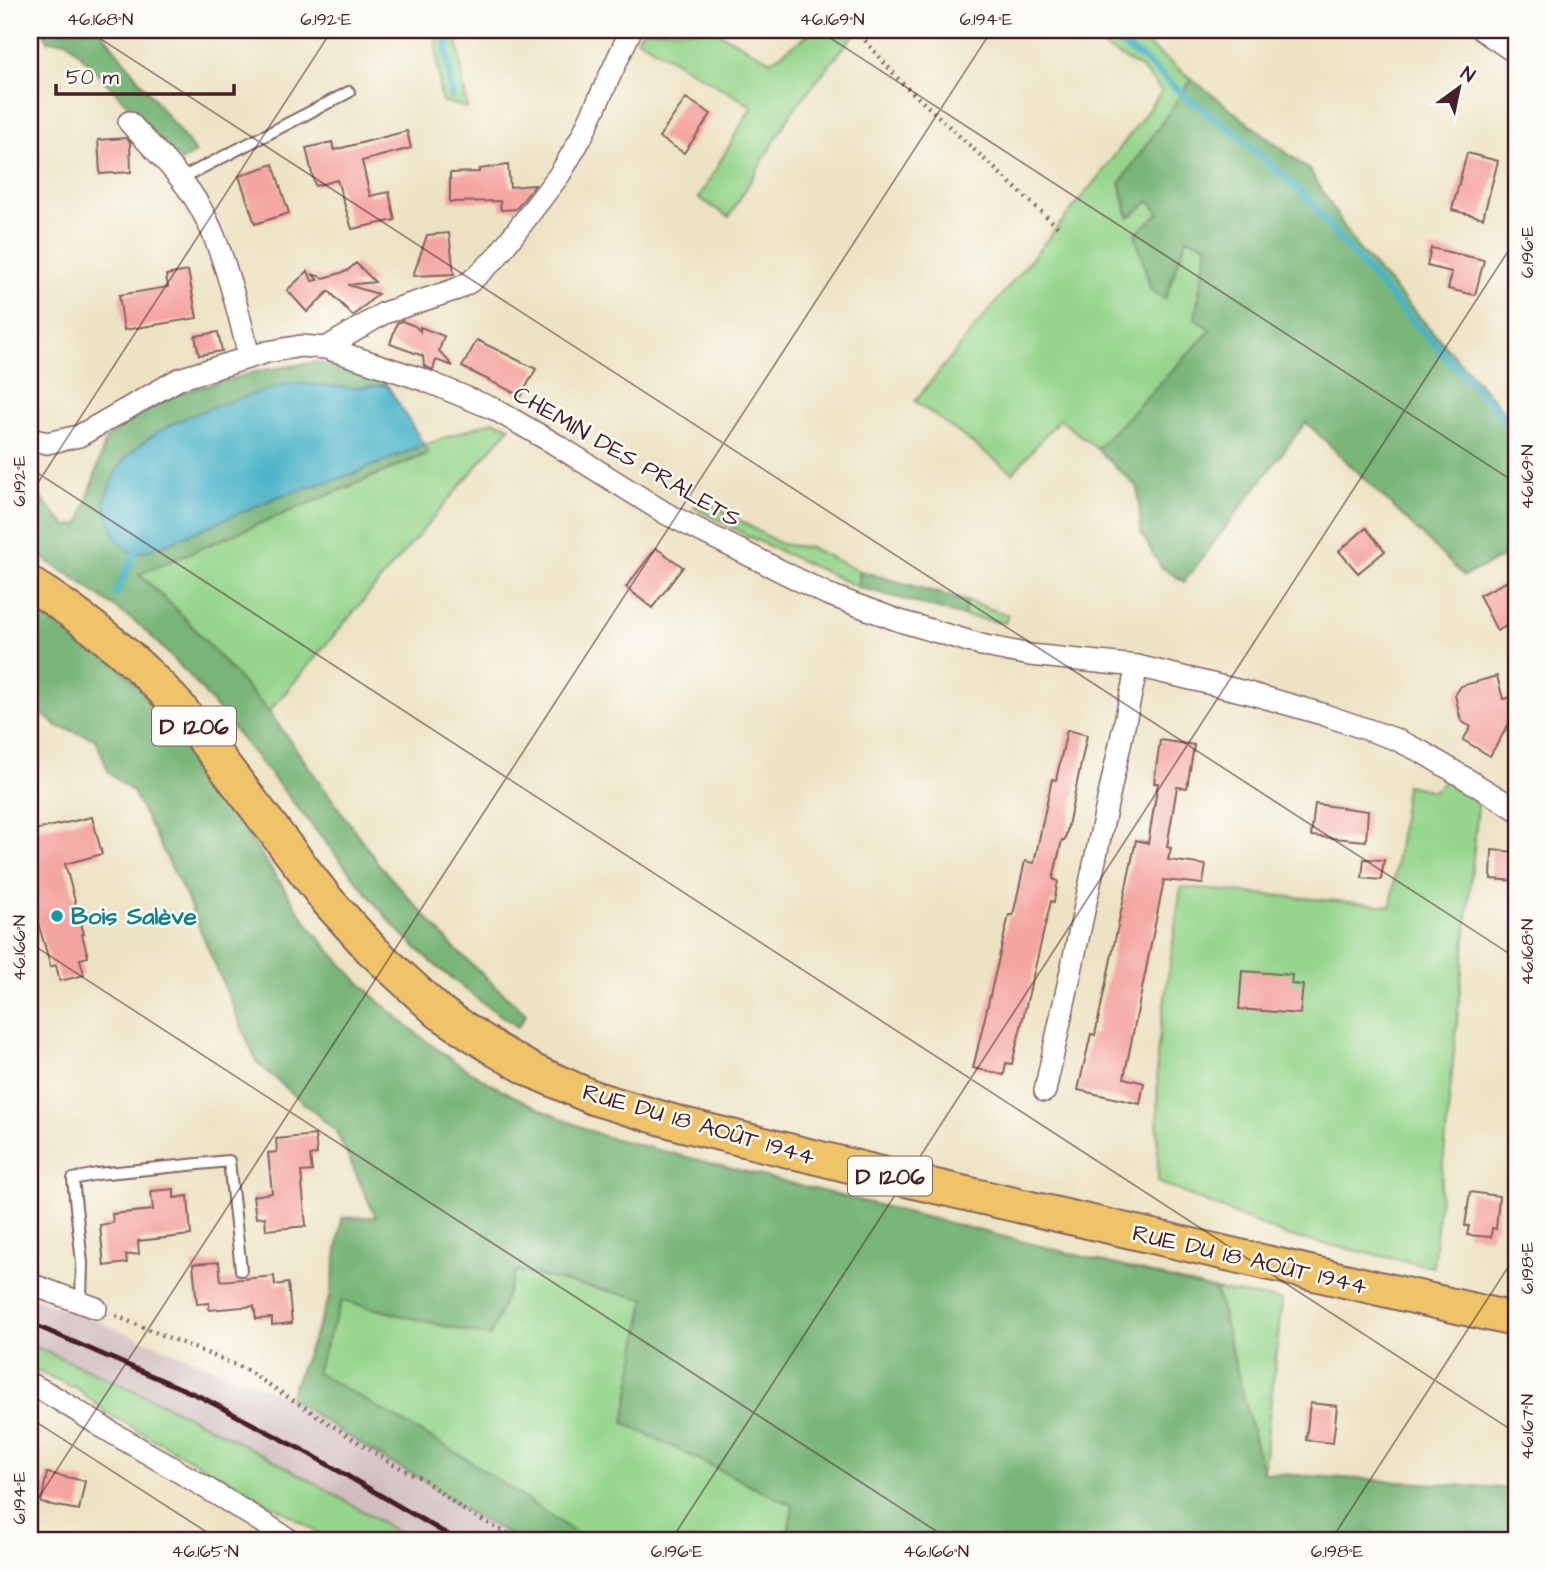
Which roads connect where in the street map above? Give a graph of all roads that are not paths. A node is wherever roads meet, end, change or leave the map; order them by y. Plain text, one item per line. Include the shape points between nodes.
1 (631, 30) edge
2 (1482, 30) edge
3 (1516, 53) edge
4 (349, 92) dead end
5 (129, 122) dead end
6 (180, 179) junction
7 (326, 348) junction
8 (249, 357) junction
9 (30, 439) edge
10 (30, 584) edge
11 (1137, 666) junction
12 (1516, 809) edge
13 (1045, 1091) dead end
14 (241, 1270) dead end
15 (30, 1284) edge
16 (89, 1304) joint
17 (1516, 1320) edge
18 (30, 1384) edge
19 (290, 1540) edge

1 - 7 street via 581,138 552,185 495,259 457,289 384,313
2 - 3 street
4 - 6 lane
5 - 6 street
6 - 8 street via 202,210 212,235
7 - 8 street, CHEMIN DES PRALETS via 287,348
7 - 11 street, CHEMIN DES PRALETS via 494,409 665,513 827,594 985,646
8 - 9 street, CHEMIN DES PRALETS via 179,379 79,436 47,443
10 - 17 main road, RUE DU 18 AOÛT 1944 / D 1206 via 100,631 153,678 327,900 397,975 439,1012 533,1071 594,1098 681,1124
11 - 12 street, CHEMIN DES PRALETS via 1276,701 1395,739
11 - 13 street
14 - 16 lane via 229,1161 73,1179
15 - 16 street
18 - 19 street

